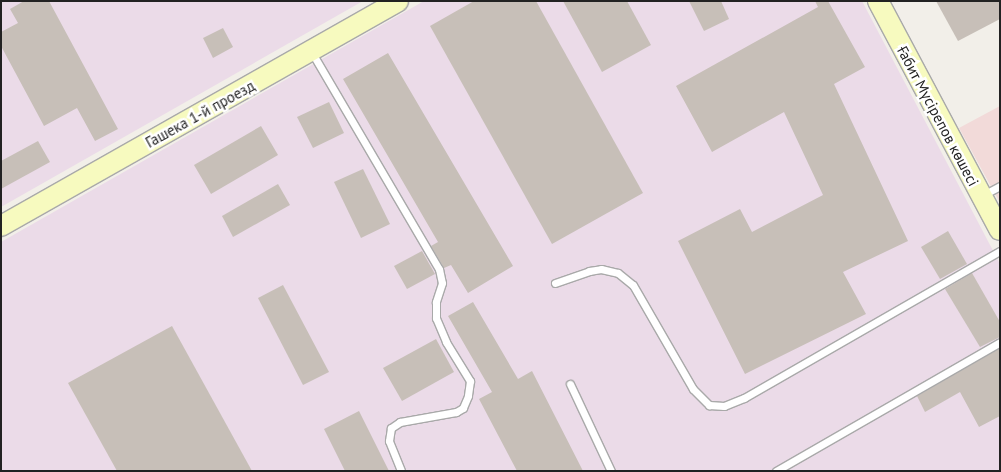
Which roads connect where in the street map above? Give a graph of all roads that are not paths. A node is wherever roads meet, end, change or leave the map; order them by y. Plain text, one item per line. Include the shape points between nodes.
1 (398, 1) edge
2 (878, 1) edge
3 (310, 51) junction
4 (1000, 186) edge
5 (981, 196) junction
6 (1, 226) edge
7 (1000, 230) edge
8 (1000, 251) edge
9 (555, 283) dead end
10 (1000, 342) edge
11 (570, 384) dead end
12 (401, 471) edge
13 (611, 471) edge
14 (776, 471) edge

1 - 3 main road, Гашека 1-й проезд
2 - 5 main road, Ғабит Мүсірепов көшесі
3 - 6 main road, Гашека 1-й проезд
3 - 12 lane via 439,268 442,283 436,302 436,318 470,382 463,408 400,422 391,428 389,441
4 - 5 lane
5 - 7 main road, Ғабит Мүсірепов көшесі
8 - 9 lane via 744,398 724,406 709,406 693,389 633,285 618,273 601,269
10 - 14 lane
11 - 13 lane

